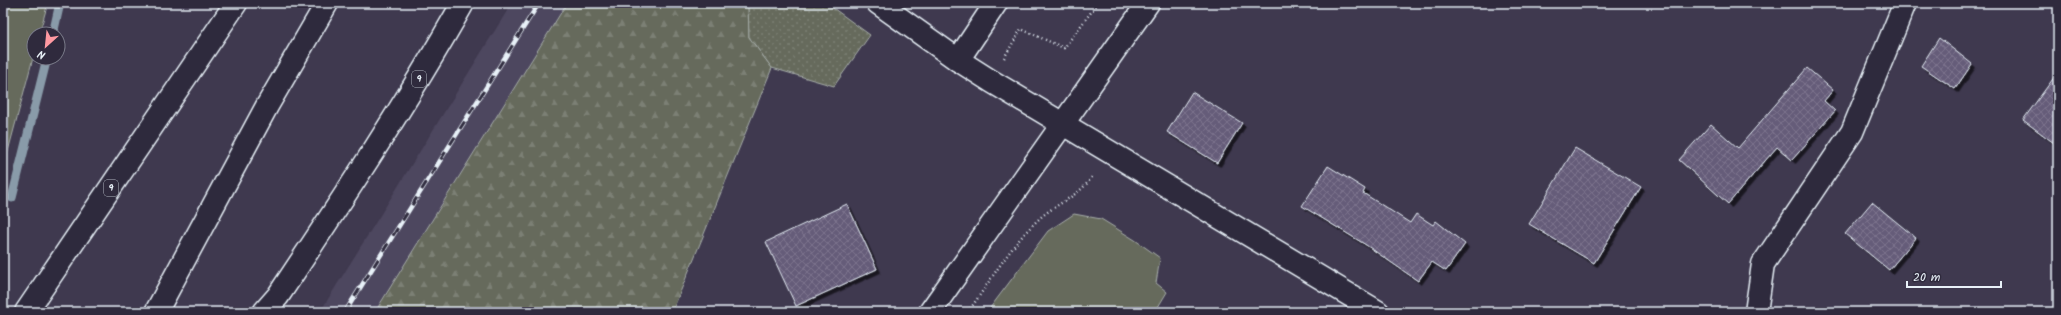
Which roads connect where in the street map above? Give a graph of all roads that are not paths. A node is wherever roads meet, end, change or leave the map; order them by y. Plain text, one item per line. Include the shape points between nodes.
1 (236, 3) edge
2 (327, 3) edge
3 (463, 3) edge
4 (878, 3) edge
5 (996, 3) edge
6 (1148, 3) edge
7 (1905, 3) edge
8 (958, 60) junction
9 (1062, 124) junction
10 (26, 312) edge
11 (156, 312) edge
12 (264, 312) edge
13 (930, 312) edge
14 (1378, 312) edge
15 (1756, 312) edge

1 - 10 street, 9
2 - 11 street via 266,106
3 - 12 street, 9 via 425,71 373,154 278,296
4 - 8 street
5 - 8 street
6 - 9 street
7 - 15 street via 1852,132 1763,264
8 - 9 street
9 - 13 street
9 - 14 street

